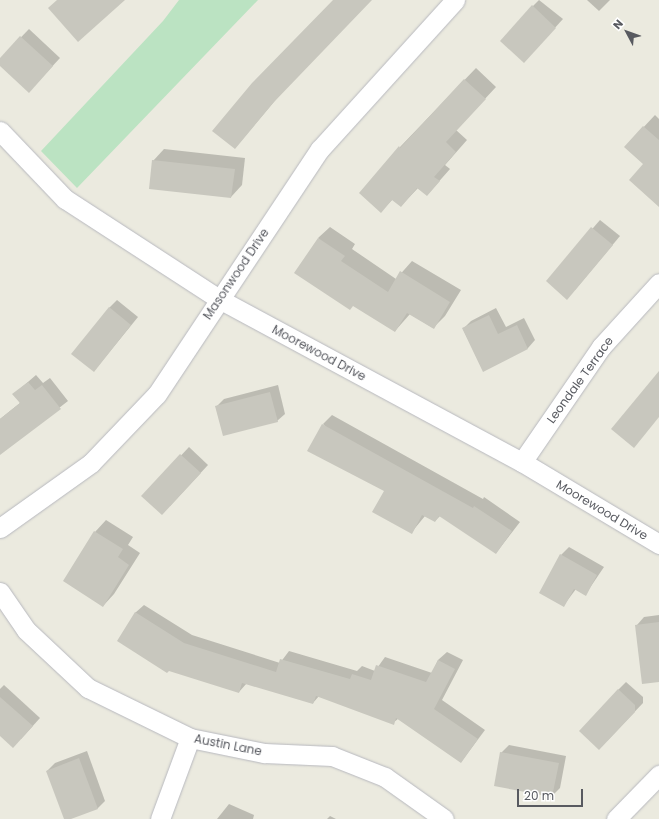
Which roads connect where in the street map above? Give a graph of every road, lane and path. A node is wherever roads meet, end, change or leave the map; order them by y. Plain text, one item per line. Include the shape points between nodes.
1 (455, 0) edge
2 (0, 131) edge
3 (659, 283) edge
4 (219, 299) junction
5 (522, 462) junction
6 (0, 528) edge
7 (659, 544) edge
8 (0, 592) edge
9 (190, 738) junction
10 (659, 775) edge
11 (160, 819) edge
12 (444, 819) edge
13 (616, 819) edge

1 - 4 street, Masonwood Drive via 320,149
2 - 4 street, Moorewood Drive via 65,199
3 - 5 street, Leondale Terrace via 601,348
4 - 5 street, Moorewood Drive
4 - 6 street, Masonwood Drive via 157,394 91,463
5 - 7 street, Moorewood Drive
8 - 9 street, Austin Lane via 26,630 88,688
9 - 11 street
9 - 12 street, Austin Lane via 264,753 332,756 384,777
10 - 13 street

